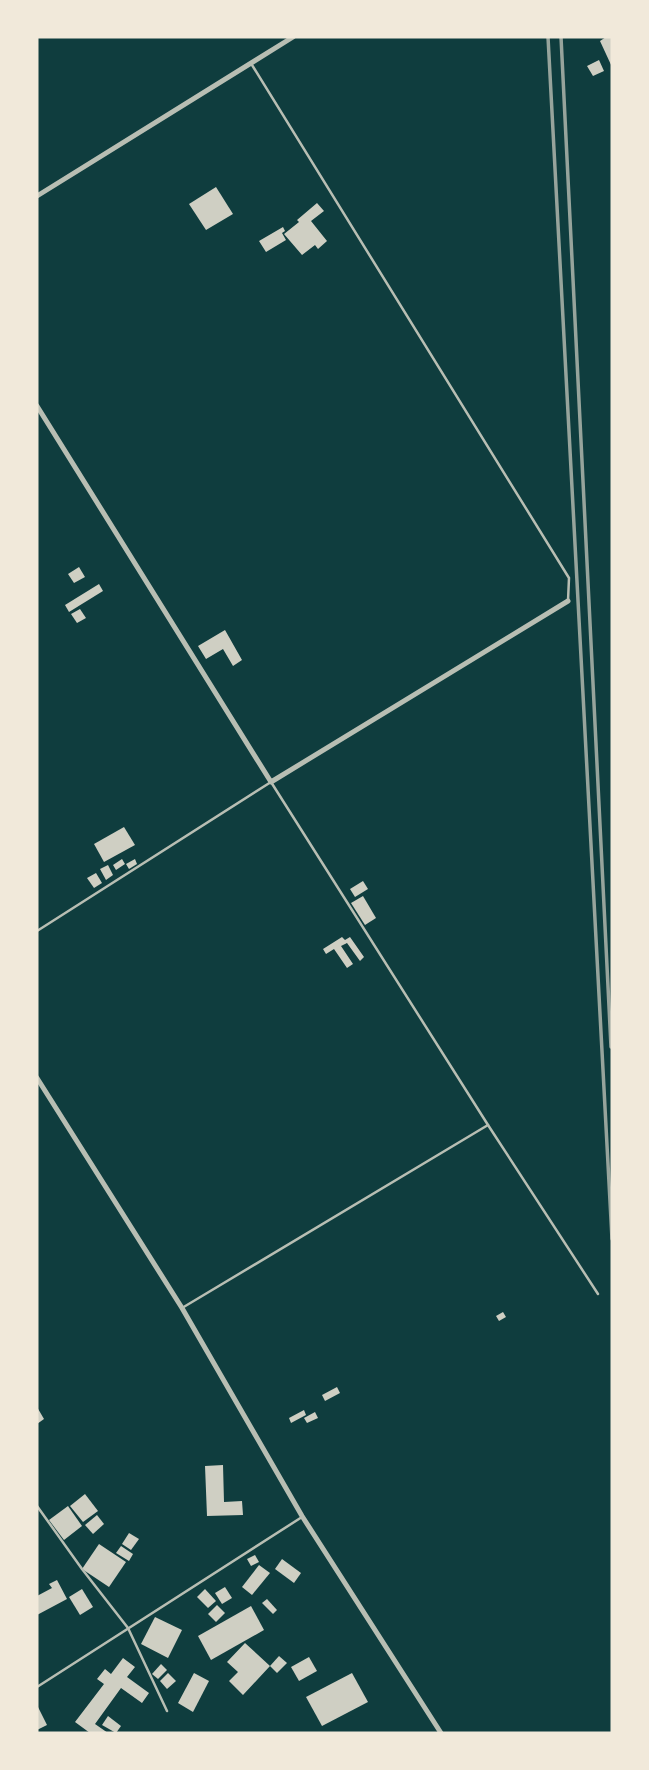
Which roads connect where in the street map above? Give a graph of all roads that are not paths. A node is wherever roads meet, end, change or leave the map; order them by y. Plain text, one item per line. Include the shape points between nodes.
1 (293, 37) edge
2 (250, 62) junction
3 (37, 196) edge
4 (37, 406) edge
5 (568, 601) joint
6 (271, 782) junction
7 (37, 932) edge
8 (37, 1078) edge
9 (488, 1125) junction
10 (597, 1294) dead end
11 (182, 1308) junction
12 (37, 1506) edge
13 (302, 1516) junction
14 (128, 1628) junction
15 (37, 1687) edge
16 (167, 1711) dead end
17 (441, 1733) edge

1 - 2 street
2 - 3 street
2 - 5 lane via 569,578
4 - 6 street
5 - 6 street
6 - 7 lane
6 - 9 lane
8 - 11 street
9 - 10 lane
9 - 11 lane
11 - 13 street
12 - 14 lane
13 - 14 lane
13 - 17 street
14 - 15 lane
14 - 16 lane

